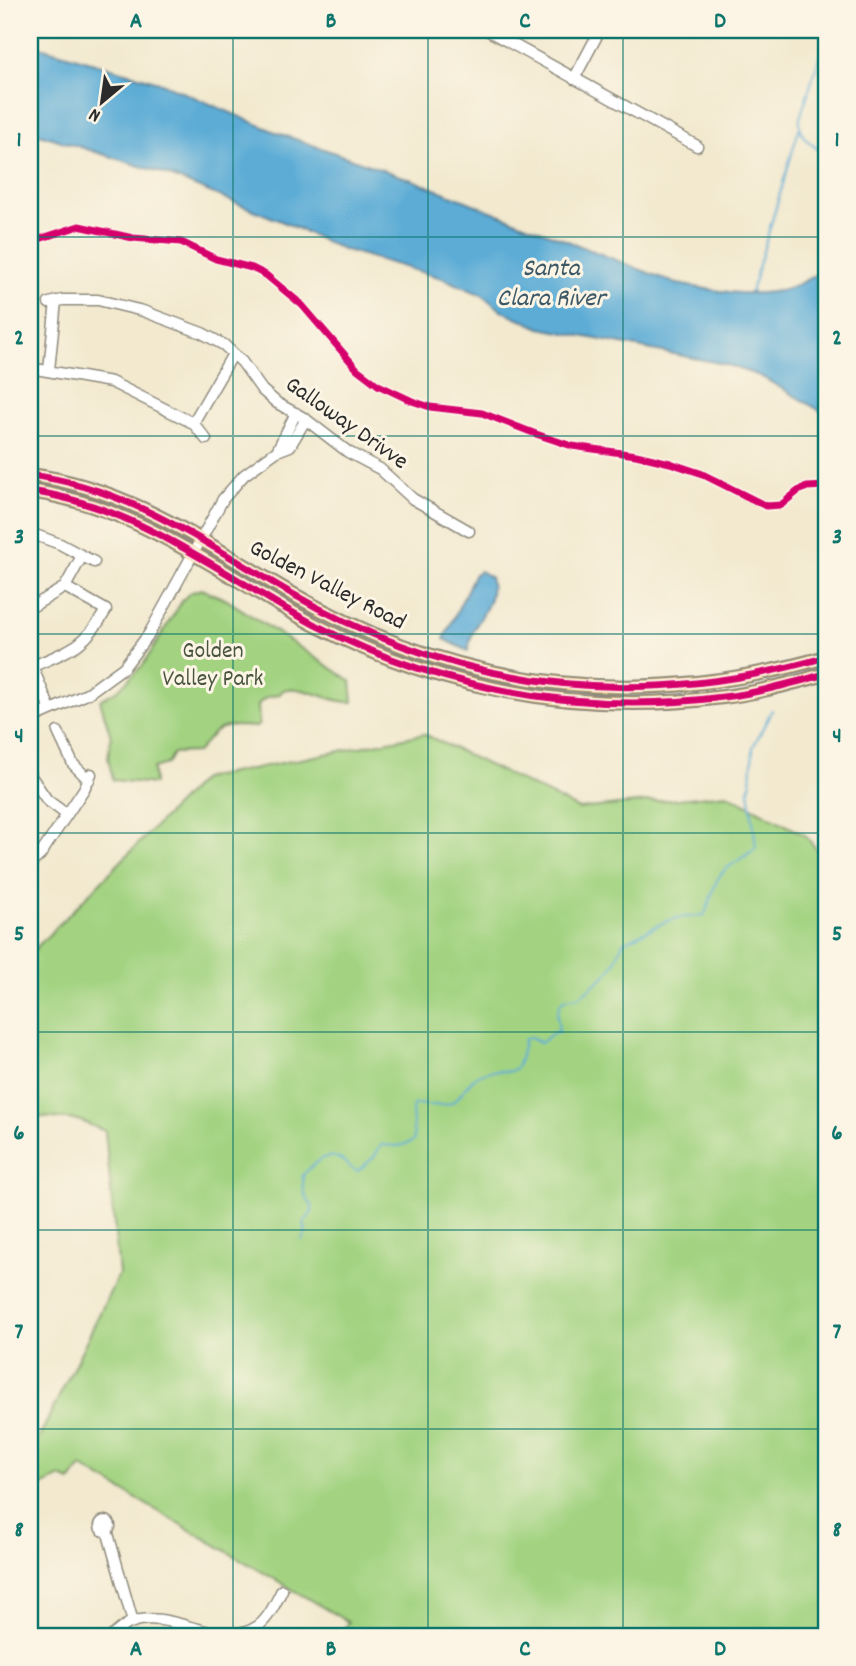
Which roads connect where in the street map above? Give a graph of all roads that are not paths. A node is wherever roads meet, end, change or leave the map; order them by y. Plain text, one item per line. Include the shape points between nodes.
1 (487, 30) edge
2 (600, 30) edge
3 (574, 79) junction
4 (697, 146) dead end
5 (233, 354) junction
6 (30, 368) edge
7 (49, 370) junction
8 (296, 413) junction
9 (306, 419) junction
10 (193, 423) junction
11 (206, 439) dead end
12 (277, 451) junction
13 (30, 475) edge
14 (30, 491) edge
15 (469, 531) dead end
16 (30, 533) edge
17 (200, 540) junction
18 (192, 553) junction
19 (82, 556) junction
20 (94, 562) dead end
21 (65, 587) junction
22 (30, 608) edge
23 (826, 657) edge
24 (32, 667) edge
25 (826, 674) edge
26 (51, 709) junction
27 (30, 719) edge
28 (58, 732) dead end
29 (30, 775) edge
30 (66, 814) junction
31 (30, 864) edge
32 (107, 1530) dead end
33 (282, 1590) dead end
34 (133, 1622) junction
35 (112, 1636) edge

1 - 3 street
2 - 3 street
3 - 4 street
5 - 7 street, Galloway Drivve via 202,333 143,311 98,300 53,302
5 - 8 street, Galloway Drivve via 262,390
5 - 10 street
6 - 7 street
7 - 10 street via 111,382
8 - 9 street, Galloway Drivve
8 - 12 street
9 - 12 street via 290,446
9 - 15 street, Galloway Drivve via 348,452 380,469 413,499
10 - 11 street
12 - 17 street via 234,486
13 - 17 main road, Golden Valley Road via 121,499
14 - 18 main road, Golden Valley Road via 114,512
16 - 19 street
17 - 18 street
17 - 23 main road, Golden Valley Road via 369,634 443,661 516,678 601,688 676,686 723,681
18 - 25 main road, Golden Valley Road via 342,639 420,670 495,690 588,702 677,702 726,697
18 - 26 street via 149,634 124,667 87,694
19 - 20 street
19 - 21 street
21 - 22 street
21 - 24 street via 106,610 78,646
24 - 26 street
26 - 27 street
28 - 30 street via 73,764 90,777
29 - 30 street via 47,800
30 - 31 street
32 - 34 street
33 - 34 street via 258,1626 240,1634 156,1620
34 - 35 street

